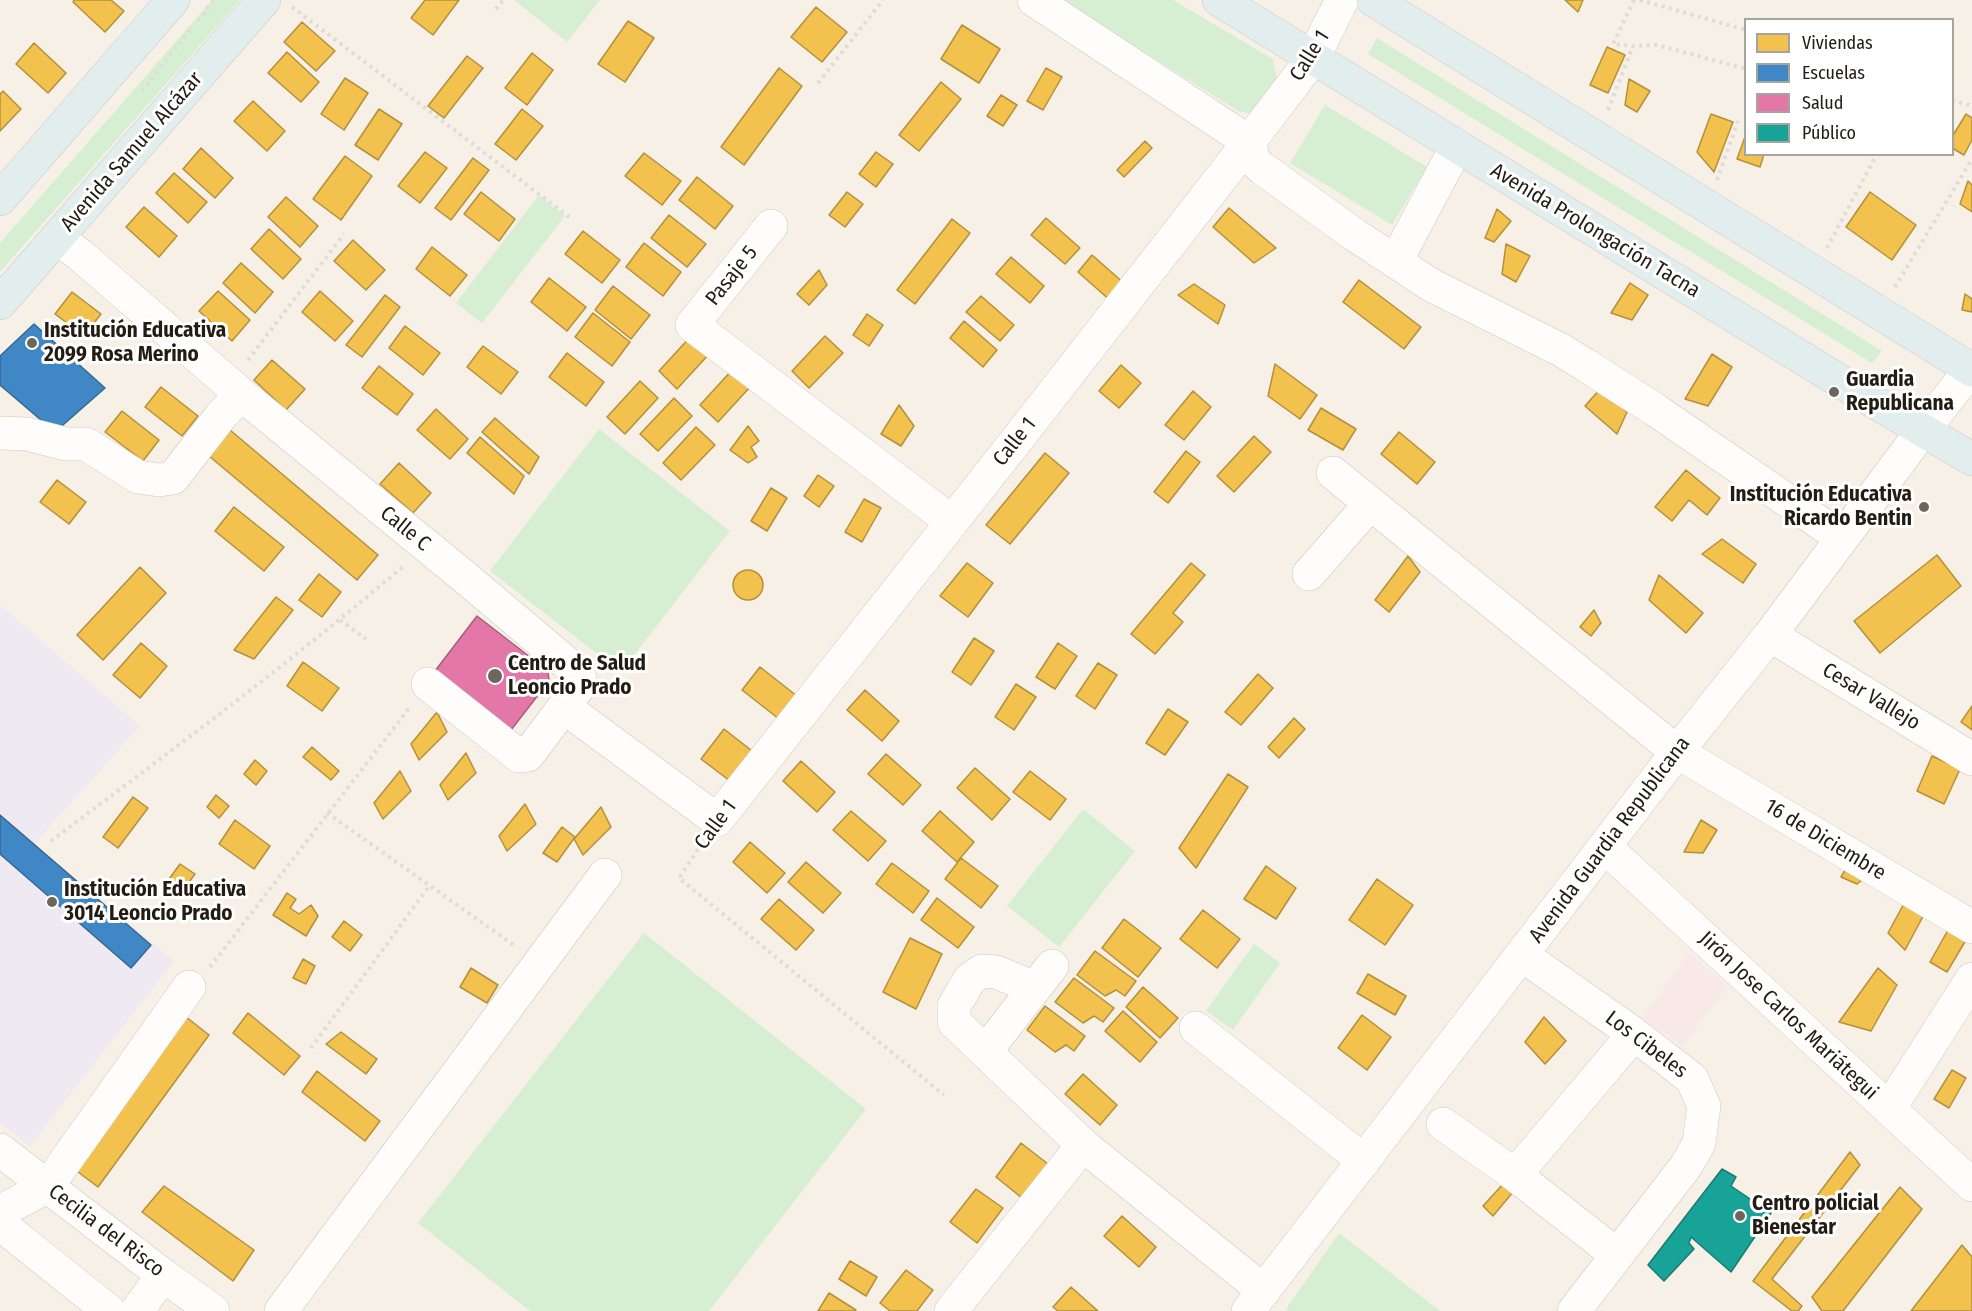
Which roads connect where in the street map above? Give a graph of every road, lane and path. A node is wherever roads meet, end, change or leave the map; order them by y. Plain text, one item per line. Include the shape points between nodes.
1 (172, 0) edge
2 (214, 0) edge
3 (503, 0) edge
4 (883, 0) edge
5 (1034, 0) edge
6 (1220, 0) edge
7 (1342, 0) edge
8 (1373, 0) edge
9 (1634, 0) edge
10 (1640, 0) edge
11 (277, 3) edge
12 (496, 9) dead end
13 (1744, 29) edge
14 (1633, 46) junction
15 (1313, 58) junction
16 (1744, 68) edge
17 (818, 82) dead end
18 (139, 94) dead end
19 (1954, 100) edge
20 (1972, 106) edge
21 (1738, 121) dead end
22 (1597, 139) junction
23 (1249, 142) junction
24 (1457, 146) junction
25 (1876, 156) edge
26 (1972, 159) edge
27 (0, 198) edge
28 (1707, 206) junction
29 (573, 220) dead end
30 (771, 226) dead end
31 (344, 234) dead end
32 (57, 238) junction
33 (1396, 261) junction
34 (1814, 272) junction
35 (0, 303) edge
36 (1880, 312) junction
37 (1971, 369) edge
38 (235, 389) junction
39 (1923, 430) junction
40 (0, 433) edge
41 (1972, 459) edge
42 (1333, 473) dead end
43 (1370, 504) junction
44 (952, 522) junction
45 (1842, 538) junction
46 (427, 547) junction
47 (1309, 574) dead end
48 (340, 620) junction
49 (1770, 635) junction
50 (366, 639) dead end
51 (428, 684) joint
52 (564, 707) junction
53 (1677, 752) junction
54 (1972, 759) edge
55 (327, 813) junction
56 (717, 820) junction
57 (51, 841) dead end
58 (1605, 847) junction
59 (605, 875) dead end
60 (430, 885) junction
61 (1972, 927) edge
62 (1522, 955) junction
63 (539, 963) junction
64 (199, 977) joint
65 (1972, 979) edge
66 (1196, 1028) dead end
67 (1634, 1034) junction
68 (311, 1048) dead end
69 (986, 1051) junction
70 (944, 1095) dead end
71 (1889, 1109) junction
72 (1443, 1124) dead end
73 (1083, 1145) junction
74 (0, 1150) edge
75 (1364, 1161) junction
76 (1515, 1175) junction
77 (1972, 1185) edge
78 (47, 1187) junction
79 (0, 1214) edge
80 (0, 1224) edge
81 (1617, 1255) junction
82 (163, 1275) junction
83 (1256, 1301) edge
84 (965, 1306) edge
85 (109, 1311) edge
86 (136, 1311) edge
87 (213, 1311) edge
88 (281, 1311) edge
89 (1574, 1311) edge

1 - 27 main road
2 - 18 path
3 - 12 path
4 - 17 path
5 - 23 street
6 - 15 main road, Avenida Prolongación Tacna
7 - 15 street, Calle 1
8 - 22 main road
9 - 14 path via 1614,44
10 - 13 path
11 - 29 path
11 - 32 main road, Avenida Samuel Alcázar
14 - 16 path via 1657,45
14 - 22 path
15 - 23 street, Calle 1
15 - 24 main road, Avenida Prolongación Tacna
19 - 20 path
21 - 28 path
22 - 28 main road
23 - 33 street via 1254,161 1263,170
23 - 44 street, Calle 1
24 - 33 street
24 - 39 main road, Avenida Prolongación Tacna
25 - 34 path
26 - 36 path
28 - 34 main road
30 - 44 street, Pasaje 5 via 692,325
31 - 38 path
32 - 35 main road, Avenida Samuel Alcázar
32 - 38 street, Calle C
33 - 45 street via 1431,285 1576,360
34 - 36 main road
36 - 37 main road
37 - 39 street, Avenida Guardia Republicana
38 - 40 street via 220,417 173,478 138,477 86,444
38 - 46 street, Calle C
39 - 41 main road, Avenida Prolongación Tacna
39 - 45 street, Avenida Guardia Republicana
42 - 43 street, 16 de Diciembre
43 - 47 street
43 - 53 street, 16 de Diciembre
44 - 56 street, Calle 1
45 - 49 street, Avenida Guardia Republicana
46 - 48 path
46 - 52 street, Calle C via 576,671 580,679 578,688
48 - 50 path
48 - 57 path
49 - 53 street, Avenida Guardia Republicana
49 - 54 street, Cesar Vallejo
51 - 52 street, Calle C via 519,756 528,755
51 - 55 path
52 - 56 street
53 - 58 street, Avenida Guardia Republicana
53 - 61 street, 16 de Diciembre
55 - 60 path
55 - 64 path
56 - 70 path, Calle 1 via 679,878
58 - 62 street, Avenida Guardia Republicana
58 - 71 street, Jirón Jose Carlos Mariátegui
59 - 63 street
60 - 63 path
60 - 68 path
62 - 67 street, Los Cibeles
62 - 75 street, Avenida Guardia Republicana
63 - 88 street
64 - 78 street
65 - 71 street
66 - 75 street
67 - 76 street
67 - 81 street, Los Cibeles via 1692,1079 1704,1106 1699,1143 1686,1166
69 - 69 street via 1043,977 982,971 970,979 954,1006 954,1022
69 - 73 street
71 - 77 street, Jirón Jose Carlos Mariátegui
72 - 76 street
73 - 83 street
73 - 84 street
74 - 78 street, Cecilia del Risco
75 - 83 street, Avenida Guardia Republicana
76 - 81 street
78 - 79 street
78 - 82 street, Cecilia del Risco
80 - 85 street
81 - 89 street, Los Cibeles
82 - 86 street
82 - 87 street, Cecilia del Risco

